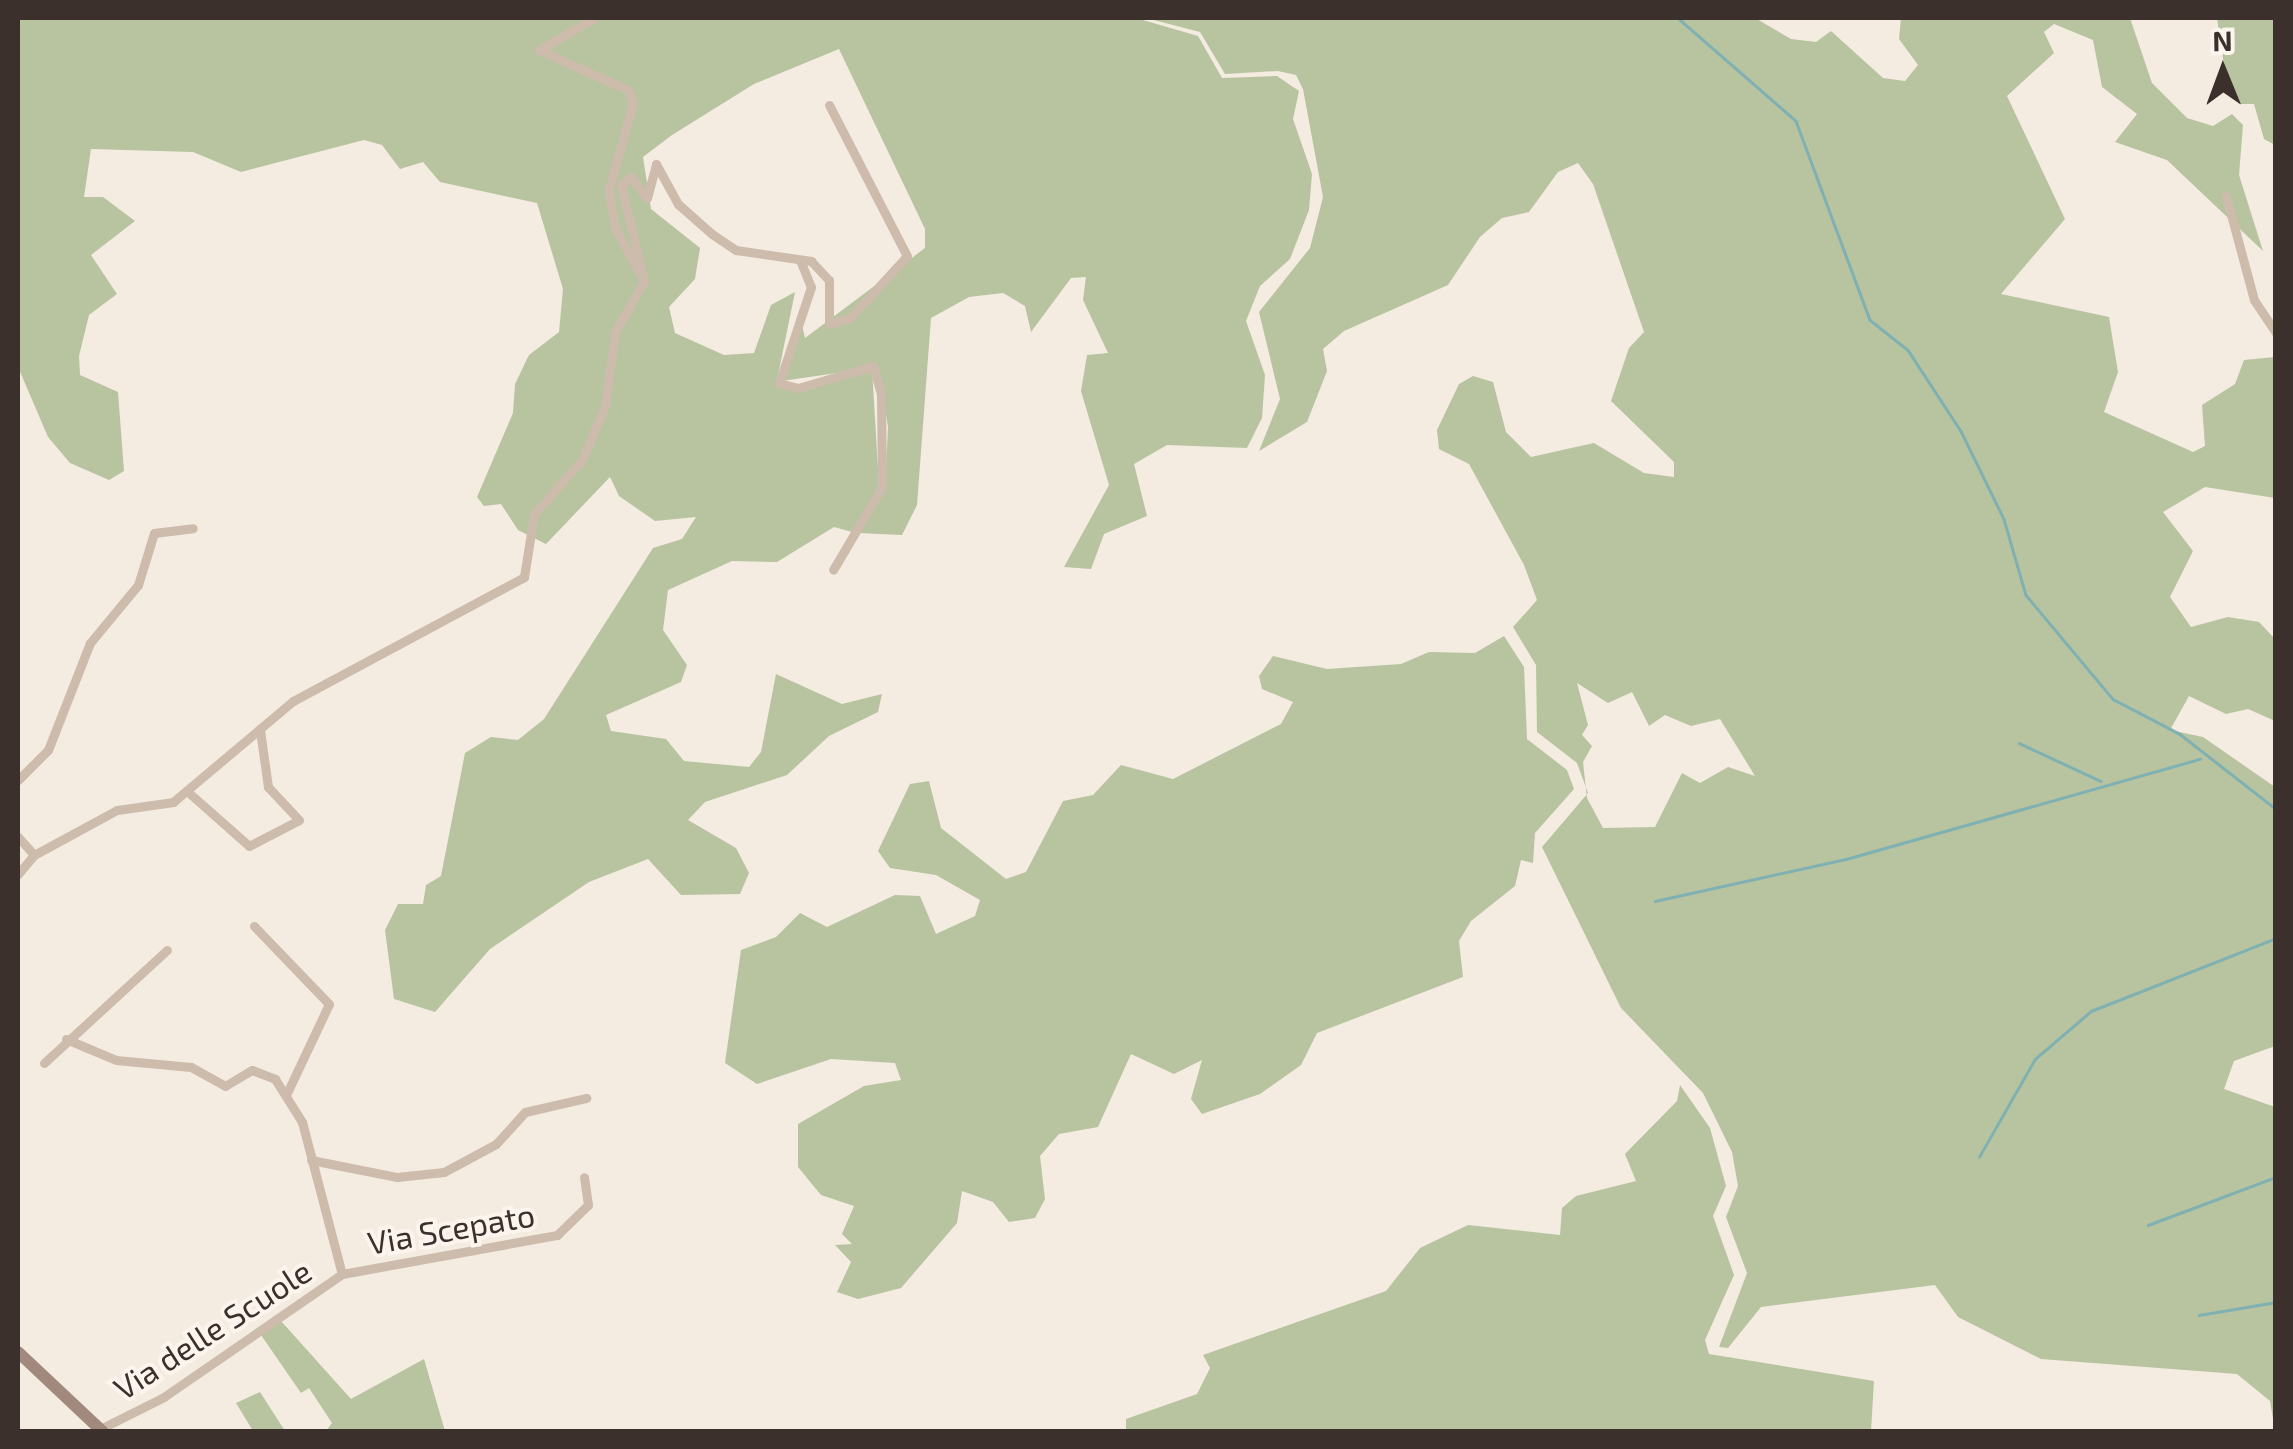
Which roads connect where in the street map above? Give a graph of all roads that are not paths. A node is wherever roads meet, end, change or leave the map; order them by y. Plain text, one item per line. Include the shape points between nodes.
1 (594, 18) edge
2 (829, 105) dead end
3 (2226, 196) dead end
4 (800, 260) junction
5 (644, 282) junction
6 (2276, 333) edge
7 (193, 528) dead end
8 (834, 570) dead end
9 (260, 730) junction
10 (18, 780) edge
11 (188, 792) junction
12 (18, 838) edge
13 (18, 853) edge
14 (34, 855) junction
15 (25, 864) junction
16 (18, 874) edge
17 (254, 926) dead end
18 (166, 950) dead end
19 (66, 1040) junction
20 (44, 1064) dead end
21 (286, 1095) junction
22 (586, 1098) dead end
23 (310, 1160) junction
24 (584, 1177) dead end
25 (342, 1274) junction
26 (18, 1352) edge
27 (101, 1430) edge

1 - 5 street via 539,50 628,90 634,103 609,189 615,228
2 - 4 street via 906,256 834,327 829,280
3 - 6 street via 2254,300
4 - 5 street via 736,250 712,234 678,204 656,164 646,198 631,176 621,185
4 - 8 street via 811,286 779,383 798,388 873,366 881,394 882,487
5 - 9 street via 614,332 605,406 582,460 534,514 520,581 346,670
7 - 10 street via 154,533 138,584 90,643 48,750
9 - 11 street
9 - 11 street via 268,787 298,820 249,846
11 - 14 street via 117,810
12 - 14 street
13 - 15 street
14 - 15 street
15 - 16 street
17 - 21 street via 329,1004
18 - 19 street
19 - 20 street
19 - 21 street via 116,1060 191,1067 225,1086 266,1072
21 - 23 street, Via delle Scuole
22 - 23 street via 525,1112 496,1144 444,1172 397,1177
23 - 25 street, Via delle Scuole
24 - 25 street, Via Scepato via 588,1206 556,1235
25 - 27 street, Via delle Scuole via 164,1397
26 - 27 street

